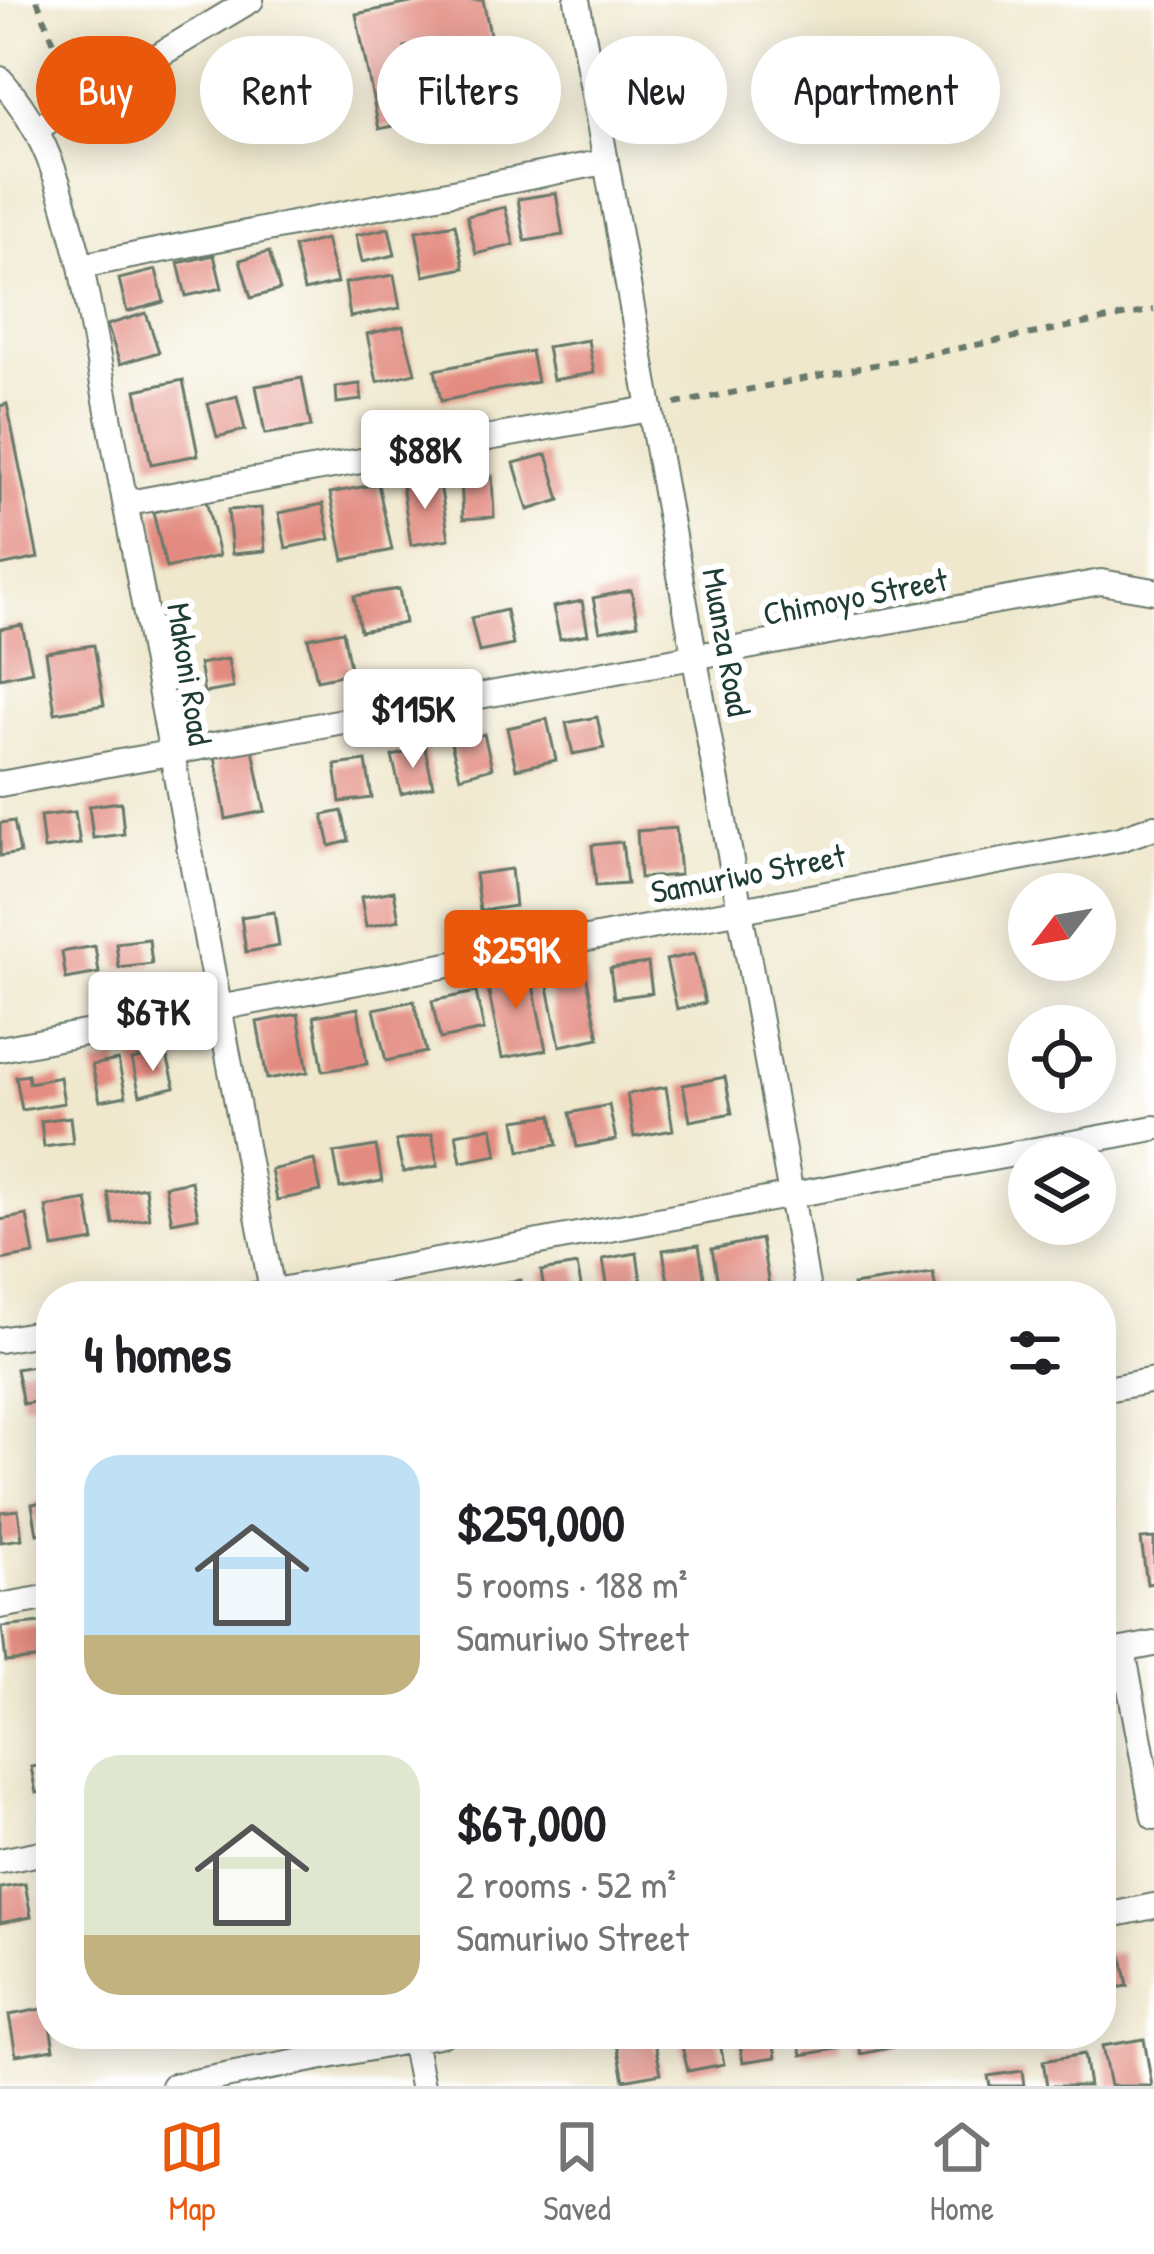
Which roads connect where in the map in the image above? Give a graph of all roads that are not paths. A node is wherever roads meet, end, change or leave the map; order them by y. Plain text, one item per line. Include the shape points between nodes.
1 (251, 0) edge
2 (577, 0) edge
3 (176, 45) edge
4 (0, 79) edge
5 (36, 123) edge
6 (44, 144) edge
7 (604, 162) junction
8 (81, 266) junction
9 (649, 409) junction
10 (128, 503) junction
11 (1154, 592) edge
12 (698, 658) junction
13 (169, 752) junction
14 (0, 784) edge
15 (1154, 827) edge
16 (739, 908) junction
17 (218, 1008) junction
18 (0, 1049) edge
19 (1154, 1128) edge
20 (794, 1193) junction
21 (262, 1281) edge
22 (337, 1281) edge
23 (807, 1281) edge
24 (36, 1333) edge
25 (0, 1340) edge
26 (1154, 1380) edge
27 (1116, 1387) edge
28 (36, 1600) edge
29 (0, 1606) edge
30 (1154, 1644) edge
31 (1116, 1651) edge
32 (1116, 1668) edge
33 (1154, 1817) edge
34 (36, 1854) edge
35 (0, 1861) edge
36 (1154, 1906) edge
37 (1116, 1914) edge
38 (354, 2049) edge
39 (415, 2049) edge
40 (173, 2086) edge
41 (422, 2086) edge

1 - 3 street
2 - 7 street, Muanza Road
4 - 5 street, Makoni Road
6 - 8 street, Makoni Road
7 - 8 street
7 - 9 street, Muanza Road
8 - 10 street, Makoni Road
9 - 10 street
9 - 12 street, Muanza Road
10 - 13 street, Makoni Road
11 - 12 street, Chimoyo Street via 1101,582
12 - 13 street, Chimoyo Street
12 - 16 street, Muanza Road
13 - 14 street, Chimoyo Street
13 - 17 street, Makoni Road
15 - 16 street, Samuriwo Street
16 - 17 street, Samuriwo Street
16 - 20 street, Muanza Road
17 - 18 street, Samuriwo Street
17 - 21 street, Makoni Road
19 - 20 street
20 - 22 street
20 - 23 street, Muanza Road
24 - 25 street
26 - 27 street
28 - 29 street
30 - 31 street
32 - 33 street
34 - 35 street
36 - 37 street
38 - 40 street
39 - 41 street

